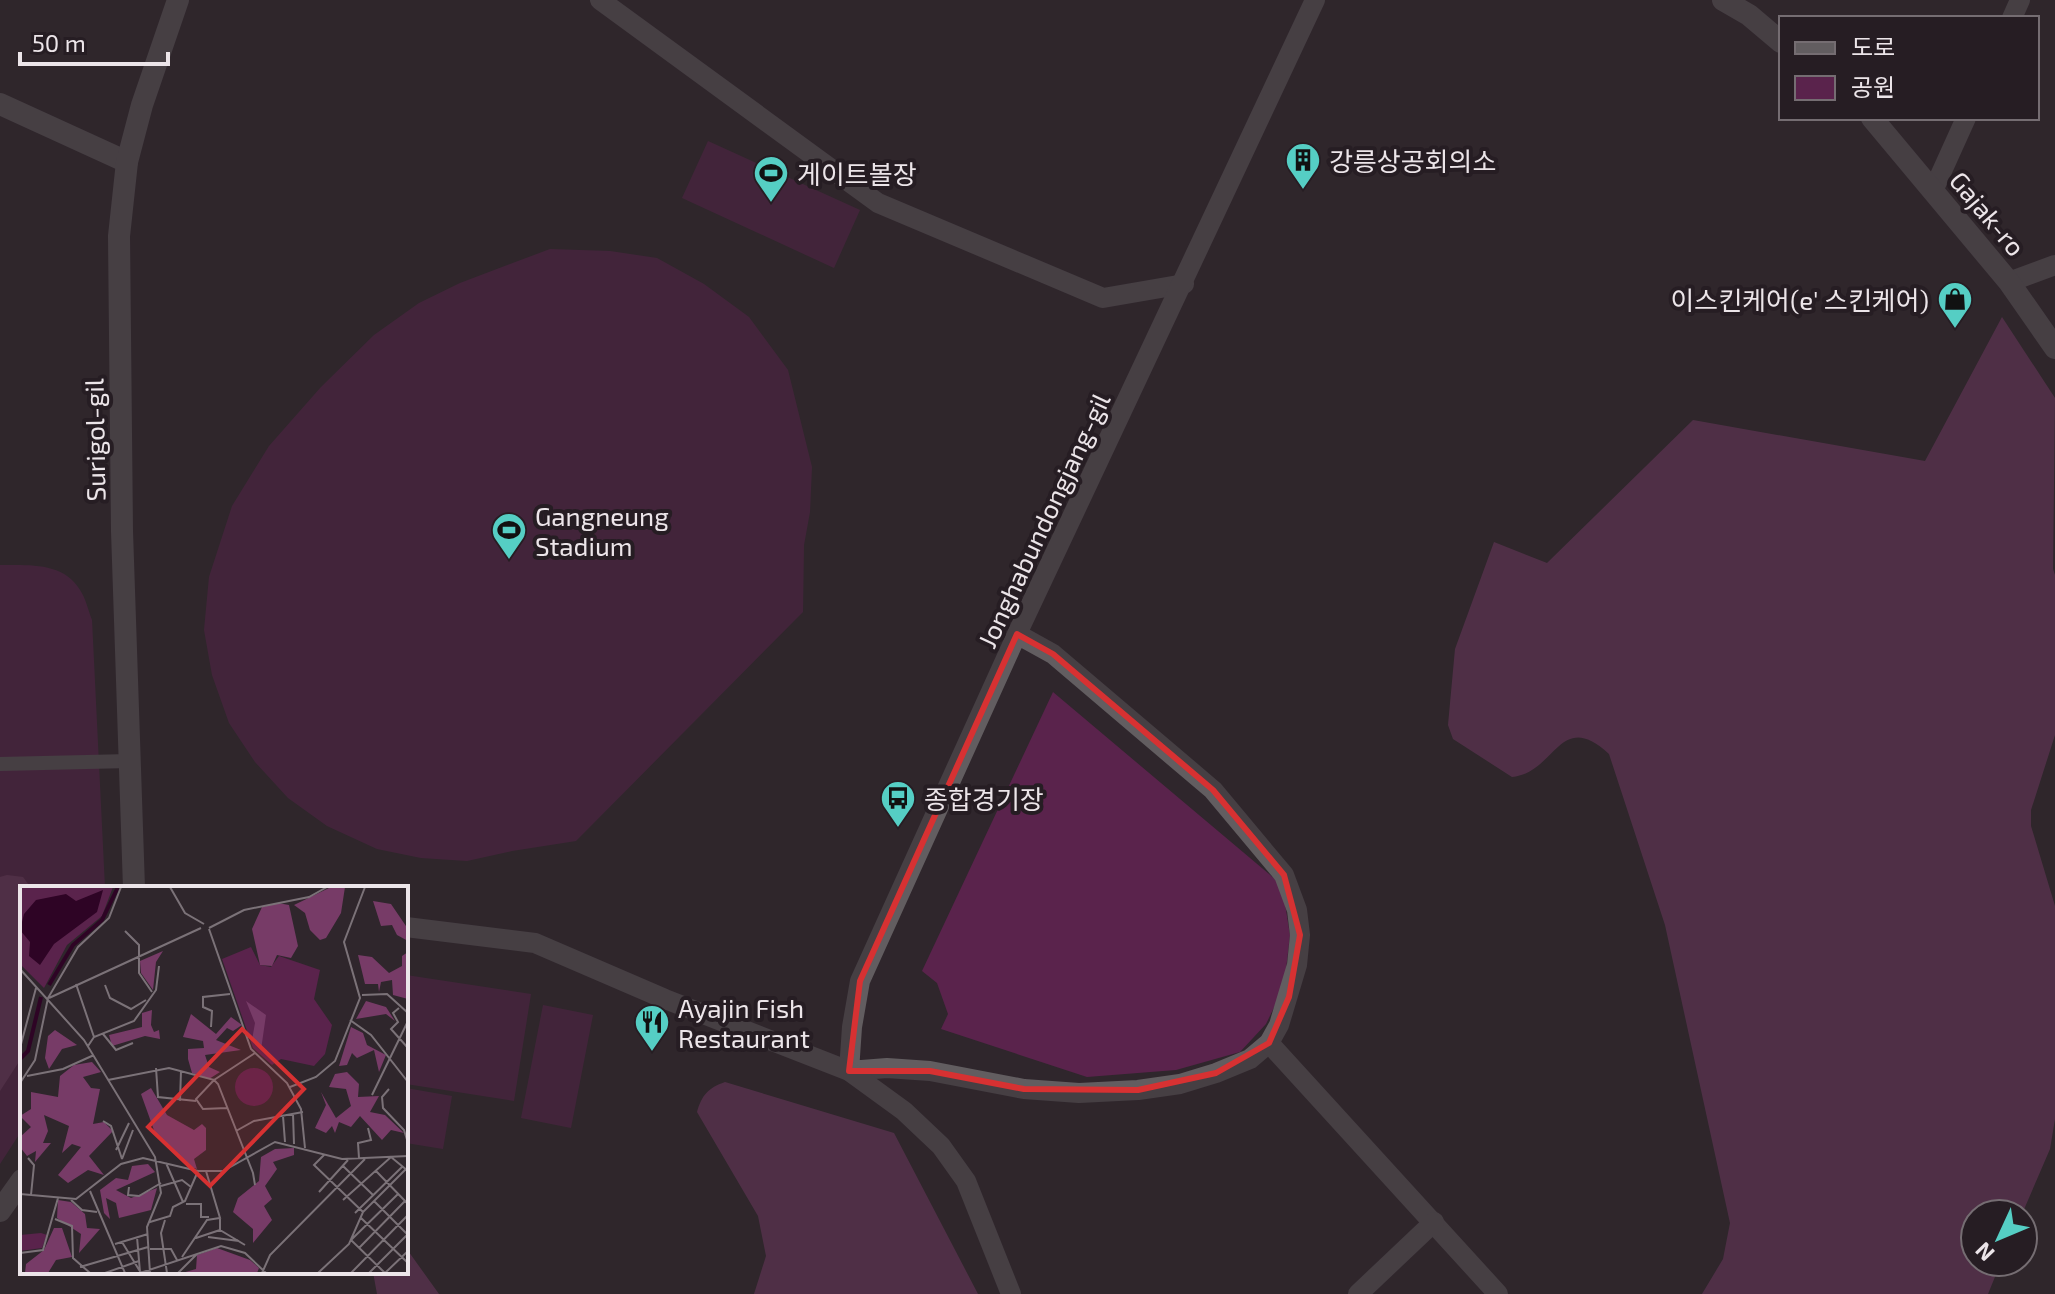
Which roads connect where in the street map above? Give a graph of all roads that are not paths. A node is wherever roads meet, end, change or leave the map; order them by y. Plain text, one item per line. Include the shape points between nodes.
1 (178, 0) edge
2 (600, 0) edge
3 (1315, 0) edge
4 (1723, 0) edge
5 (1779, 40) edge
6 (0, 104) edge
7 (1874, 120) edge
8 (1965, 120) edge
9 (127, 162) junction
10 (1933, 191) junction
11 (2055, 265) edge
12 (2009, 282) junction
13 (1184, 284) junction
14 (2055, 348) edge
15 (1017, 634) junction
16 (130, 761) junction
17 (0, 764) edge
18 (134, 886) edge
19 (408, 927) edge
20 (1269, 1043) junction
21 (849, 1071) junction
22 (20, 1183) edge
23 (0, 1211) edge
24 (1434, 1222) junction
25 (1011, 1294) edge
26 (1358, 1294) edge
27 (1498, 1294) edge

1 - 9 street, Surigol-gil
2 - 13 street via 878,203 1103,298
3 - 13 street, Jonghabundongjang-gil
4 - 5 street
6 - 9 street
7 - 10 street, Gajak-ro
8 - 10 street
9 - 16 street, Surigol-gil via 119,236
10 - 12 street, Gajak-ro
11 - 12 street
12 - 14 street, Gajak-ro
13 - 15 street, Jonghabundongjang-gil
15 - 20 street via 1053,654 1213,790 1284,875 1300,935 1289,997
15 - 21 street, Jonghabundongjang-gil via 860,981
16 - 17 street
16 - 18 street, Surigol-gil
19 - 21 street via 527,940
20 - 21 street via 1250,1059 1216,1073 1138,1090 1079,1093 1024,1089 930,1071
20 - 24 street
21 - 25 street via 904,1111 958,1169
22 - 23 street
24 - 26 street
24 - 27 street

